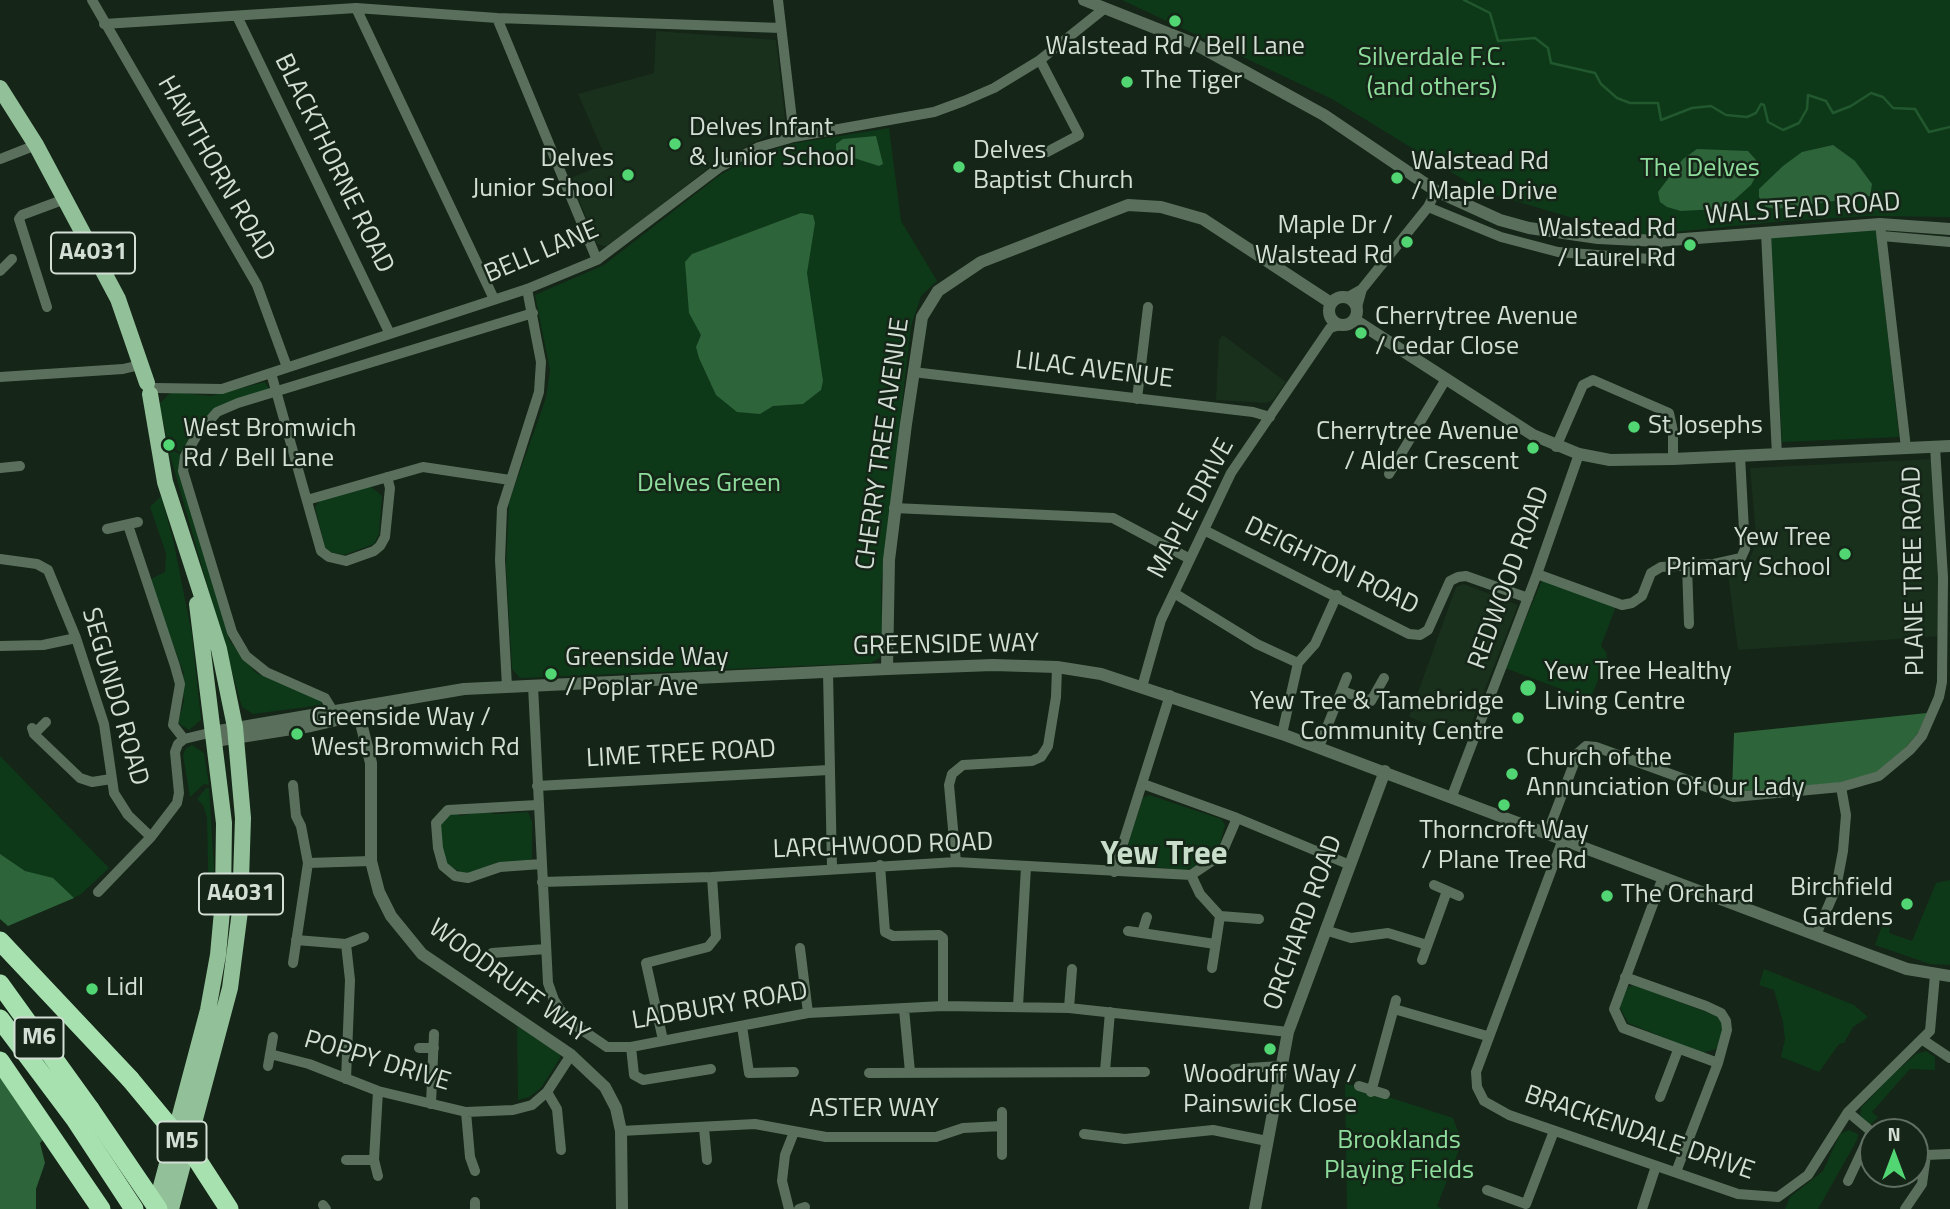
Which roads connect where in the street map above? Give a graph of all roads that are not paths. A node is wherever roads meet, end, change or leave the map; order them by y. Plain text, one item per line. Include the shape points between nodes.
1 (92, 0) edge
2 (778, 0) edge
3 (1084, 0) edge
4 (356, 8) junction
5 (1105, 8) junction
6 (237, 16) junction
7 (497, 18) junction
8 (104, 24) junction
9 (781, 28) junction
10 (1040, 60) junction
11 (0, 88) edge
12 (794, 137) junction
13 (36, 145) junction
14 (1047, 152) dead end
15 (0, 159) edge
16 (1436, 191) junction
17 (65, 199) junction
18 (1428, 207) junction
19 (1950, 229) edge
20 (1881, 230) junction
21 (1766, 233) junction
22 (1658, 241) junction
23 (1950, 242) edge
24 (12, 259) dead end
25 (597, 260) junction
26 (0, 271) edge
27 (527, 289) junction
28 (494, 299) junction
29 (47, 307) dead end
30 (1148, 307) dead end
31 (1353, 308) junction
32 (533, 313) junction
33 (1333, 318) junction
34 (389, 332) junction
35 (140, 365) junction
36 (287, 366) junction
37 (913, 372) junction
38 (271, 373) junction
39 (0, 377) edge
40 (1446, 379) junction
41 (151, 388) junction
42 (277, 392) junction
43 (1137, 399) junction
44 (1270, 418) junction
45 (1950, 446) edge
46 (1556, 447) junction
47 (1935, 447) junction
48 (1906, 448) junction
49 (1579, 454) junction
50 (1777, 455) junction
51 (1740, 456) junction
52 (1673, 459) junction
53 (1389, 474) dead end
54 (387, 477) junction
55 (510, 480) junction
56 (307, 500) junction
57 (894, 508) junction
58 (107, 529) dead end
59 (1204, 530) junction
60 (1946, 548) edge
61 (0, 559) edge
62 (1190, 559) junction
63 (1687, 566) junction
64 (193, 574) junction
65 (1537, 574) junction
66 (1947, 577) edge
67 (1174, 593) junction
68 (1337, 595) junction
69 (1528, 598) junction
70 (1689, 608) junction
71 (1676, 610) dead end
72 (1689, 624) dead end
73 (76, 638) junction
74 (0, 646) edge
75 (1298, 663) junction
76 (1057, 667) junction
77 (887, 668) junction
78 (828, 672) junction
79 (1347, 677) dead end
80 (1384, 678) dead end
81 (1946, 682) edge
82 (507, 686) junction
83 (533, 686) junction
84 (1142, 687) junction
85 (1342, 691) junction
86 (1170, 695) junction
87 (332, 711) junction
88 (358, 711) junction
89 (46, 722) dead end
90 (236, 733) junction
91 (1282, 734) junction
92 (214, 737) junction
93 (184, 739) junction
94 (1319, 747) junction
95 (829, 770) junction
96 (1385, 771) junction
97 (111, 779) junction
98 (1143, 784) junction
99 (293, 785) dead end
100 (537, 786) junction
101 (1841, 787) junction
102 (1452, 796) junction
103 (537, 805) junction
104 (296, 816) junction
105 (1237, 818) junction
106 (283, 820) dead end
107 (1547, 834) junction
108 (151, 836) junction
109 (1563, 839) junction
110 (372, 861) junction
111 (956, 862) junction
112 (308, 863) junction
113 (541, 864) junction
114 (880, 865) junction
115 (1350, 865) junction
116 (1026, 867) junction
117 (832, 868) junction
118 (1114, 872) junction
119 (1191, 875) junction
120 (712, 877) junction
121 (1662, 877) junction
122 (542, 882) junction
123 (1434, 885) dead end
124 (1447, 891) junction
125 (97, 892) dead end
126 (1459, 896) dead end
127 (1220, 916) junction
128 (1147, 917) dead end
129 (1259, 919) dead end
130 (1325, 930) junction
131 (1128, 931) dead end
132 (1142, 933) junction
133 (1816, 935) junction
134 (364, 937) dead end
135 (0, 940) edge
136 (296, 940) junction
137 (346, 944) junction
138 (1215, 944) junction
139 (1427, 946) junction
140 (800, 948) dead end
141 (546, 949) junction
142 (492, 953) dead end
143 (1422, 960) dead end
144 (293, 963) dead end
145 (1212, 968) dead end
146 (1072, 970) dead end
147 (1935, 975) junction
148 (1950, 976) edge
149 (1625, 977) junction
150 (0, 984) edge
151 (943, 1006) junction
152 (1017, 1006) junction
153 (1069, 1008) junction
154 (202, 1009) junction
155 (904, 1009) junction
156 (1110, 1012) junction
157 (225, 1013) junction
158 (808, 1013) junction
159 (0, 1019) edge
160 (743, 1026) junction
161 (1288, 1032) junction
162 (434, 1034) dead end
163 (1487, 1036) junction
164 (273, 1037) dead end
165 (1923, 1040) junction
166 (663, 1041) junction
167 (631, 1047) junction
168 (419, 1048) dead end
169 (434, 1048) junction
170 (1678, 1050) junction
171 (571, 1055) junction
172 (1950, 1058) edge
173 (0, 1061) edge
174 (1718, 1063) junction
175 (1280, 1066) junction
176 (711, 1069) dead end
177 (1234, 1069) dead end
178 (1105, 1071) junction
179 (794, 1072) dead end
180 (911, 1072) junction
181 (1145, 1072) dead end
182 (869, 1073) dead end
183 (346, 1079) junction
184 (1359, 1086) dead end
185 (378, 1091) junction
186 (547, 1092) junction
187 (1371, 1092) junction
188 (1385, 1094) dead end
189 (1660, 1097) dead end
190 (431, 1104) junction
191 (466, 1112) junction
192 (1002, 1112) dead end
193 (1848, 1112) junction
194 (82, 1114) junction
195 (1859, 1122) edge
196 (1002, 1126) junction
197 (704, 1128) junction
198 (621, 1131) junction
199 (1554, 1131) junction
200 (794, 1132) junction
201 (1267, 1141) junction
202 (561, 1150) dead end
203 (1094, 1150) dead end
204 (1929, 1153) edge
205 (1950, 1154) edge
206 (1002, 1155) dead end
207 (470, 1157) junction
208 (345, 1160) dead end
209 (374, 1160) junction
210 (707, 1160) dead end
211 (457, 1161) dead end
212 (1656, 1166) junction
213 (1859, 1170) edge
214 (475, 1171) dead end
215 (1676, 1172) junction
216 (378, 1175) dead end
217 (1848, 1181) dead end
218 (1919, 1188) edge
219 (1487, 1190) dead end
220 (1768, 1203) edge
221 (101, 1209) edge
222 (134, 1209) edge
223 (157, 1209) edge
224 (171, 1209) edge
225 (229, 1209) edge
226 (622, 1209) edge
227 (789, 1209) edge
228 (1255, 1209) edge
229 (1642, 1209) edge
230 (1905, 1209) edge

1 - 8 street, HAWTHORN ROAD
2 - 9 street
3 - 5 street, WALSTEAD ROAD
4 - 6 street
4 - 7 street
4 - 28 street
5 - 10 street, BELL LANE
5 - 16 street, WALSTEAD ROAD via 1192,43 1261,79
6 - 8 street
6 - 34 street, BLACKTHORNE ROAD
7 - 9 street
7 - 25 street
8 - 36 street, HAWTHORN ROAD via 257,285
9 - 12 street
10 - 12 street, BELL LANE via 994,88 934,113
10 - 14 street via 1079,135
11 - 13 main road, A4031
12 - 25 street, BELL LANE via 759,147 720,167
13 - 15 street
13 - 17 main road, A4031
16 - 18 street
16 - 22 street, WALSTEAD ROAD via 1529,229
17 - 29 street via 19,219
17 - 35 main road, A4031 via 118,299
18 - 22 street via 1500,237 1558,252 1650,259 1656,255
18 - 31 street via 1362,289
19 - 20 street, WALSTEAD ROAD
20 - 21 street, WALSTEAD ROAD
20 - 23 street
20 - 48 street
21 - 22 street, WALSTEAD ROAD
21 - 50 street
24 - 26 street
25 - 27 street, BELL LANE
27 - 28 street, BELL LANE
27 - 32 street
28 - 34 street, BELL LANE
30 - 43 street
31 - 33 street
31 - 33 street via 1335,299
31 - 40 street
32 - 42 street, BELL LANE
32 - 55 street via 541,362 539,392
33 - 37 street, CHERRY TREE AVENUE via 1203,219 1161,207 1128,205 981,262 938,291 922,317
33 - 44 street, MAPLE DRIVE
34 - 36 street, BELL LANE
35 - 39 street
35 - 41 main road, A4031
36 - 38 street, BELL LANE
37 - 43 street, LILAC AVENUE
37 - 57 street, CHERRY TREE AVENUE
38 - 41 street, BELL LANE via 222,389
38 - 42 street
40 - 46 street
40 - 53 street
41 - 64 main road, A4031 via 165,482
42 - 56 street
42 - 87 street, BELL LANE via 217,412 197,435 185,456 183,471 232,632 246,656 266,672 325,698
43 - 44 street, LILAC AVENUE via 1253,412
44 - 59 street, MAPLE DRIVE via 1231,473
45 - 47 street
46 - 49 street
46 - 52 street via 1583,385 1593,380 1669,413
47 - 48 street
47 - 60 street, PLANE TREE ROAD
48 - 50 street
49 - 52 street via 1610,460
49 - 65 street, REDWOOD ROAD
50 - 51 street
51 - 52 street
51 - 63 street via 1745,549 1741,558
54 - 55 street via 439,467
54 - 56 street
54 - 56 street via 385,537 374,551 345,561 321,551
55 - 82 street via 502,508 500,559
57 - 62 street via 1113,518
57 - 77 street, CHERRY TREE AVENUE
58 - 93 street via 133,524 180,684 173,725
59 - 62 street, MAPLE DRIVE
59 - 68 street, DEIGHTON ROAD
60 - 66 street, PLANE TREE ROAD
61 - 73 street, SEGUNDO ROAD via 48,570
62 - 67 street, MAPLE DRIVE
63 - 65 street via 1661,567 1651,573 1642,596 1622,605
63 - 70 street
64 - 90 main road, A4031 via 219,649
64 - 92 main road, A4031
65 - 69 street, REDWOOD ROAD
66 - 81 street, PLANE TREE ROAD
67 - 75 street via 1257,644
67 - 84 street, MAPLE DRIVE via 1161,620
68 - 69 street, DEIGHTON ROAD via 1409,634 1420,635 1428,630 1450,581 1458,577
68 - 75 street via 1315,644
69 - 102 street, REDWOOD ROAD
70 - 71 street
70 - 72 street
73 - 74 street via 43,645
73 - 97 street, SEGUNDO ROAD via 104,723
75 - 91 street
76 - 77 street, GREENSIDE WAY
76 - 84 street, GREENSIDE WAY
76 - 111 street via 1048,746 1041,757 963,765 952,774
77 - 78 street, GREENSIDE WAY
78 - 83 street, GREENSIDE WAY
78 - 95 street
79 - 85 street
80 - 85 street via 1375,699 1368,702
81 - 101 street, PLANE TREE ROAD via 1922,736 1910,750 1879,776
82 - 83 street, GREENSIDE WAY
82 - 88 street, GREENSIDE WAY via 421,694
83 - 100 street, LADBURY ROAD
84 - 86 street, GREENSIDE WAY
85 - 94 street
86 - 91 street, GREENSIDE WAY
86 - 98 street
87 - 88 street, GREENSIDE WAY
87 - 90 street, GREENSIDE WAY
88 - 90 street, GREENSIDE WAY
88 - 110 street, WOODRUFF WAY via 371,763
89 - 97 street via 33,731 79,778 92,782
90 - 92 street
90 - 157 main road, A4031 via 243,865 237,950
91 - 94 street, GREENSIDE WAY
92 - 93 street
92 - 154 main road, A4031 via 225,865 218,955
93 - 108 street via 175,752 177,803
94 - 96 street, GREENSIDE WAY
95 - 100 street, LIME TREE ROAD
95 - 117 street
96 - 102 street, GREENSIDE WAY
96 - 115 street, ORCHARD ROAD
97 - 108 street, SEGUNDO ROAD via 128,815
98 - 105 street
98 - 118 street
99 - 104 street
100 - 103 street, LADBURY ROAD
101 - 107 street, PLANE TREE ROAD via 1734,796 1586,746 1578,753
101 - 133 street via 1846,815 1843,851 1836,888
102 - 107 street, GREENSIDE WAY
103 - 113 street, LADBURY ROAD
103 - 113 street via 448,810 436,823 443,866 455,876 468,878 500,867
104 - 106 street
104 - 112 street
105 - 115 street
105 - 119 street via 1221,855
107 - 109 street, GREENSIDE WAY
108 - 125 street
109 - 121 street, GREENSIDE WAY
109 - 163 street, BRACKENDALE DRIVE
110 - 112 street
110 - 171 street, WOODRUFF WAY via 391,916 422,954
111 - 114 street, LARCHWOOD ROAD
111 - 116 street, LARCHWOOD ROAD
112 - 136 street
113 - 122 street, LADBURY ROAD
114 - 117 street, LARCHWOOD ROAD
114 - 151 street via 885,932 943,938
115 - 130 street, ORCHARD ROAD
116 - 118 street, LARCHWOOD ROAD
116 - 152 street
117 - 120 street, LARCHWOOD ROAD
118 - 119 street, LARCHWOOD ROAD
119 - 127 street via 1200,894
120 - 122 street, LARCHWOOD ROAD
120 - 166 street via 716,937 708,947 646,963
121 - 133 street, GREENSIDE WAY
121 - 149 street
122 - 141 street, LADBURY ROAD
123 - 124 street
124 - 126 street
124 - 139 street
127 - 129 street
127 - 138 street
128 - 132 street
130 - 139 street via 1351,937 1388,933
130 - 161 street, ORCHARD ROAD
131 - 132 street
132 - 138 street
133 - 147 street, GREENSIDE WAY
134 - 137 street
135 - 225 highway, M5, bridge via 130,1079 198,1161
136 - 137 street
136 - 144 street
137 - 183 street via 350,980
138 - 145 street
139 - 143 street
140 - 158 street
141 - 142 street
141 - 167 street, LADBURY ROAD via 548,983 566,1019 607,1047
146 - 153 street
147 - 148 street, GREENSIDE WAY
147 - 165 street via 1930,1031
149 - 170 street via 1614,1009 1623,1028
149 - 174 street via 1721,1013 1727,1030
150 - 194 highway, M6
151 - 152 street, LADBURY ROAD
151 - 155 street, LADBURY ROAD
152 - 153 street, ORCHARD ROAD
153 - 156 street, ORCHARD ROAD
154 - 157 main road
154 - 223 main road, A4031
155 - 158 street, LADBURY ROAD
155 - 180 street
156 - 161 street, ORCHARD ROAD
156 - 178 street
157 - 224 main road, A4031
158 - 160 street, LADBURY ROAD
159 - 194 highway, M6
160 - 166 street, LADBURY ROAD
160 - 179 street via 749,1073
161 - 175 street
162 - 169 street
163 - 187 street via 1395,1005
163 - 199 street, BRACKENDALE DRIVE via 1476,1072 1484,1101
164 - 183 street, POPPY DRIVE via 269,1060 309,1064
165 - 172 street
165 - 193 street, BRACKENDALE DRIVE
166 - 167 street, LADBURY ROAD
167 - 176 street via 634,1075 643,1080
168 - 169 street
169 - 190 street
170 - 174 street
170 - 189 street
171 - 186 street, POPPY DRIVE
171 - 198 street, WOODRUFF WAY via 605,1087
173 - 221 highway
174 - 215 street
175 - 177 street
175 - 201 street
178 - 180 street
178 - 181 street
180 - 182 street
183 - 185 street, POPPY DRIVE
184 - 187 street
185 - 190 street, POPPY DRIVE
185 - 209 street
186 - 191 street, POPPY DRIVE via 532,1105 513,1111
186 - 202 street via 564,1125
187 - 188 street
190 - 191 street, POPPY DRIVE
191 - 207 street
192 - 196 street
193 - 195 street
193 - 220 street, BRACKENDALE DRIVE via 1808,1175
194 - 222 highway, M6
194 - 223 highway, M6, bridge
196 - 200 street, ASTER WAY via 963,1128 936,1138 826,1137
196 - 206 street
197 - 198 street, ASTER WAY
197 - 200 street, ASTER WAY via 755,1124
197 - 210 street
198 - 226 street, WOODRUFF WAY
199 - 212 street, BRACKENDALE DRIVE
199 - 219 street via 1525,1204
200 - 227 street via 782,1181
201 - 203 street via 1213,1130 1125,1139 1090,1135
201 - 228 street
204 - 205 street
207 - 211 street
207 - 214 street
208 - 209 street
209 - 216 street
212 - 215 street, BRACKENDALE DRIVE
212 - 229 street
213 - 217 street
215 - 220 street, BRACKENDALE DRIVE
218 - 230 street

